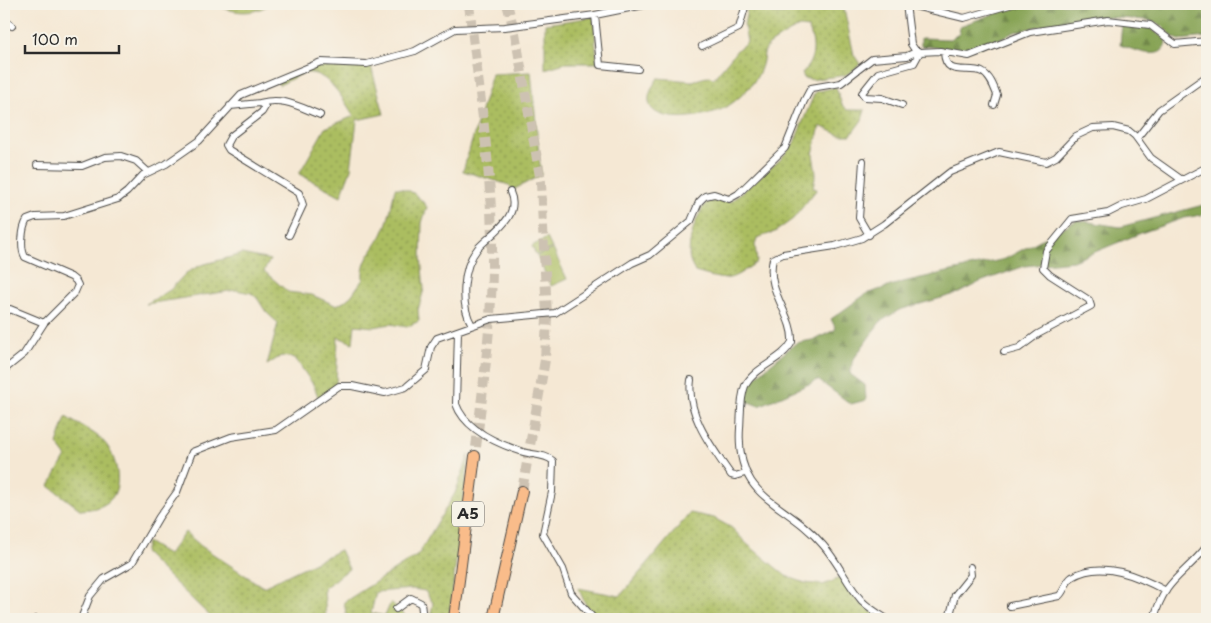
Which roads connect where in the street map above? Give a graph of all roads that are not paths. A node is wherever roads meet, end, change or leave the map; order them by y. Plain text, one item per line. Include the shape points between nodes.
1 (649, 4) edge
2 (746, 4) edge
3 (906, 4) edge
4 (1013, 4) edge
5 (595, 15) junction
6 (4, 20) edge
7 (12, 26) dead end
8 (1207, 41) edge
9 (702, 46) dead end
10 (919, 52) junction
11 (944, 52) junction
12 (638, 69) dead end
13 (1207, 76) edge
14 (260, 103) junction
15 (902, 105) dead end
16 (994, 105) dead end
17 (230, 106) junction
18 (320, 116) dead end
19 (1137, 138) junction
20 (863, 161) dead end
21 (37, 165) dead end
22 (1207, 167) edge
23 (148, 172) junction
24 (1182, 180) junction
25 (510, 192) dead end
26 (290, 235) dead end
27 (869, 235) junction
28 (4, 314) edge
29 (44, 323) junction
30 (472, 325) junction
31 (458, 331) junction
32 (1004, 352) dead end
33 (4, 370) edge
34 (691, 380) dead end
35 (475, 456) tunnel mouth
36 (746, 473) junction
37 (522, 491) tunnel mouth
38 (1207, 546) edge
39 (970, 567) dead end
40 (1166, 591) junction
41 (1010, 606) dead end
42 (396, 609) dead end
43 (37, 619) edge
44 (68, 619) edge
45 (81, 619) edge
46 (423, 619) edge
47 (454, 619) edge
48 (493, 619) edge
49 (594, 619) edge
50 (887, 619) edge
51 (949, 619) edge
52 (1154, 619) edge

1 - 5 street
2 - 9 street via 739,28
3 - 4 street via 964,18
3 - 10 street via 911,42
5 - 12 street via 600,65
5 - 17 street via 505,27 455,29 415,51 368,64 322,62 241,95
6 - 7 street
8 - 11 street via 1175,44 1150,25 1108,20 1030,32 969,56
10 - 11 street
10 - 15 street via 914,63 878,73 862,92 866,97
10 - 30 street via 872,58 845,81 811,88 782,152 734,197 725,200 714,194 706,196 699,202 691,221 650,255 632,263 555,313 496,318
11 - 16 street via 953,68 978,70 986,75 997,95
13 - 19 street via 1163,107
14 - 17 street
14 - 18 street via 283,101
14 - 26 street via 265,107 262,112 231,136 226,145 229,150 300,193 302,208
17 - 23 street via 199,141 166,164
19 - 24 street via 1151,158
19 - 27 street via 1121,128 1098,127 1076,136 1056,157 1044,162 1006,152 993,154 946,174
20 - 27 street via 860,218
21 - 23 street via 82,166 106,157 121,156 130,157
22 - 24 street
23 - 29 street via 125,194 111,202 64,216 33,217 26,221 25,258 71,277 78,284 75,292
24 - 32 street via 1146,199 1070,221 1048,248 1043,268 1090,302 1090,307 1038,334 1019,348
25 - 30 street via 512,204 504,224 477,250 468,271 464,300
27 - 36 street via 841,245 788,253 772,259 774,285 791,330 792,342 752,376 744,390 739,446
28 - 29 street via 10,309
29 - 33 street via 24,354
30 - 31 street
31 - 45 street via 437,338 431,347 425,372 401,389 381,393 339,386 276,430 231,437 192,452 177,492 132,563 104,579 90,596
31 - 49 street via 456,404 459,412 482,434 522,452 549,457 553,461 552,492 543,534 563,569 571,592
34 - 36 street via 689,391 695,414 716,454 731,475
35 - 47 highway, Α5
36 - 50 street via 767,498 820,541 863,602
37 - 48 highway
38 - 40 street via 1174,577
39 - 51 street via 971,575 955,595
40 - 41 street via 1132,574 1096,570 1072,578 1058,596
40 - 52 street
42 - 46 street via 411,598 418,599
43 - 44 street

